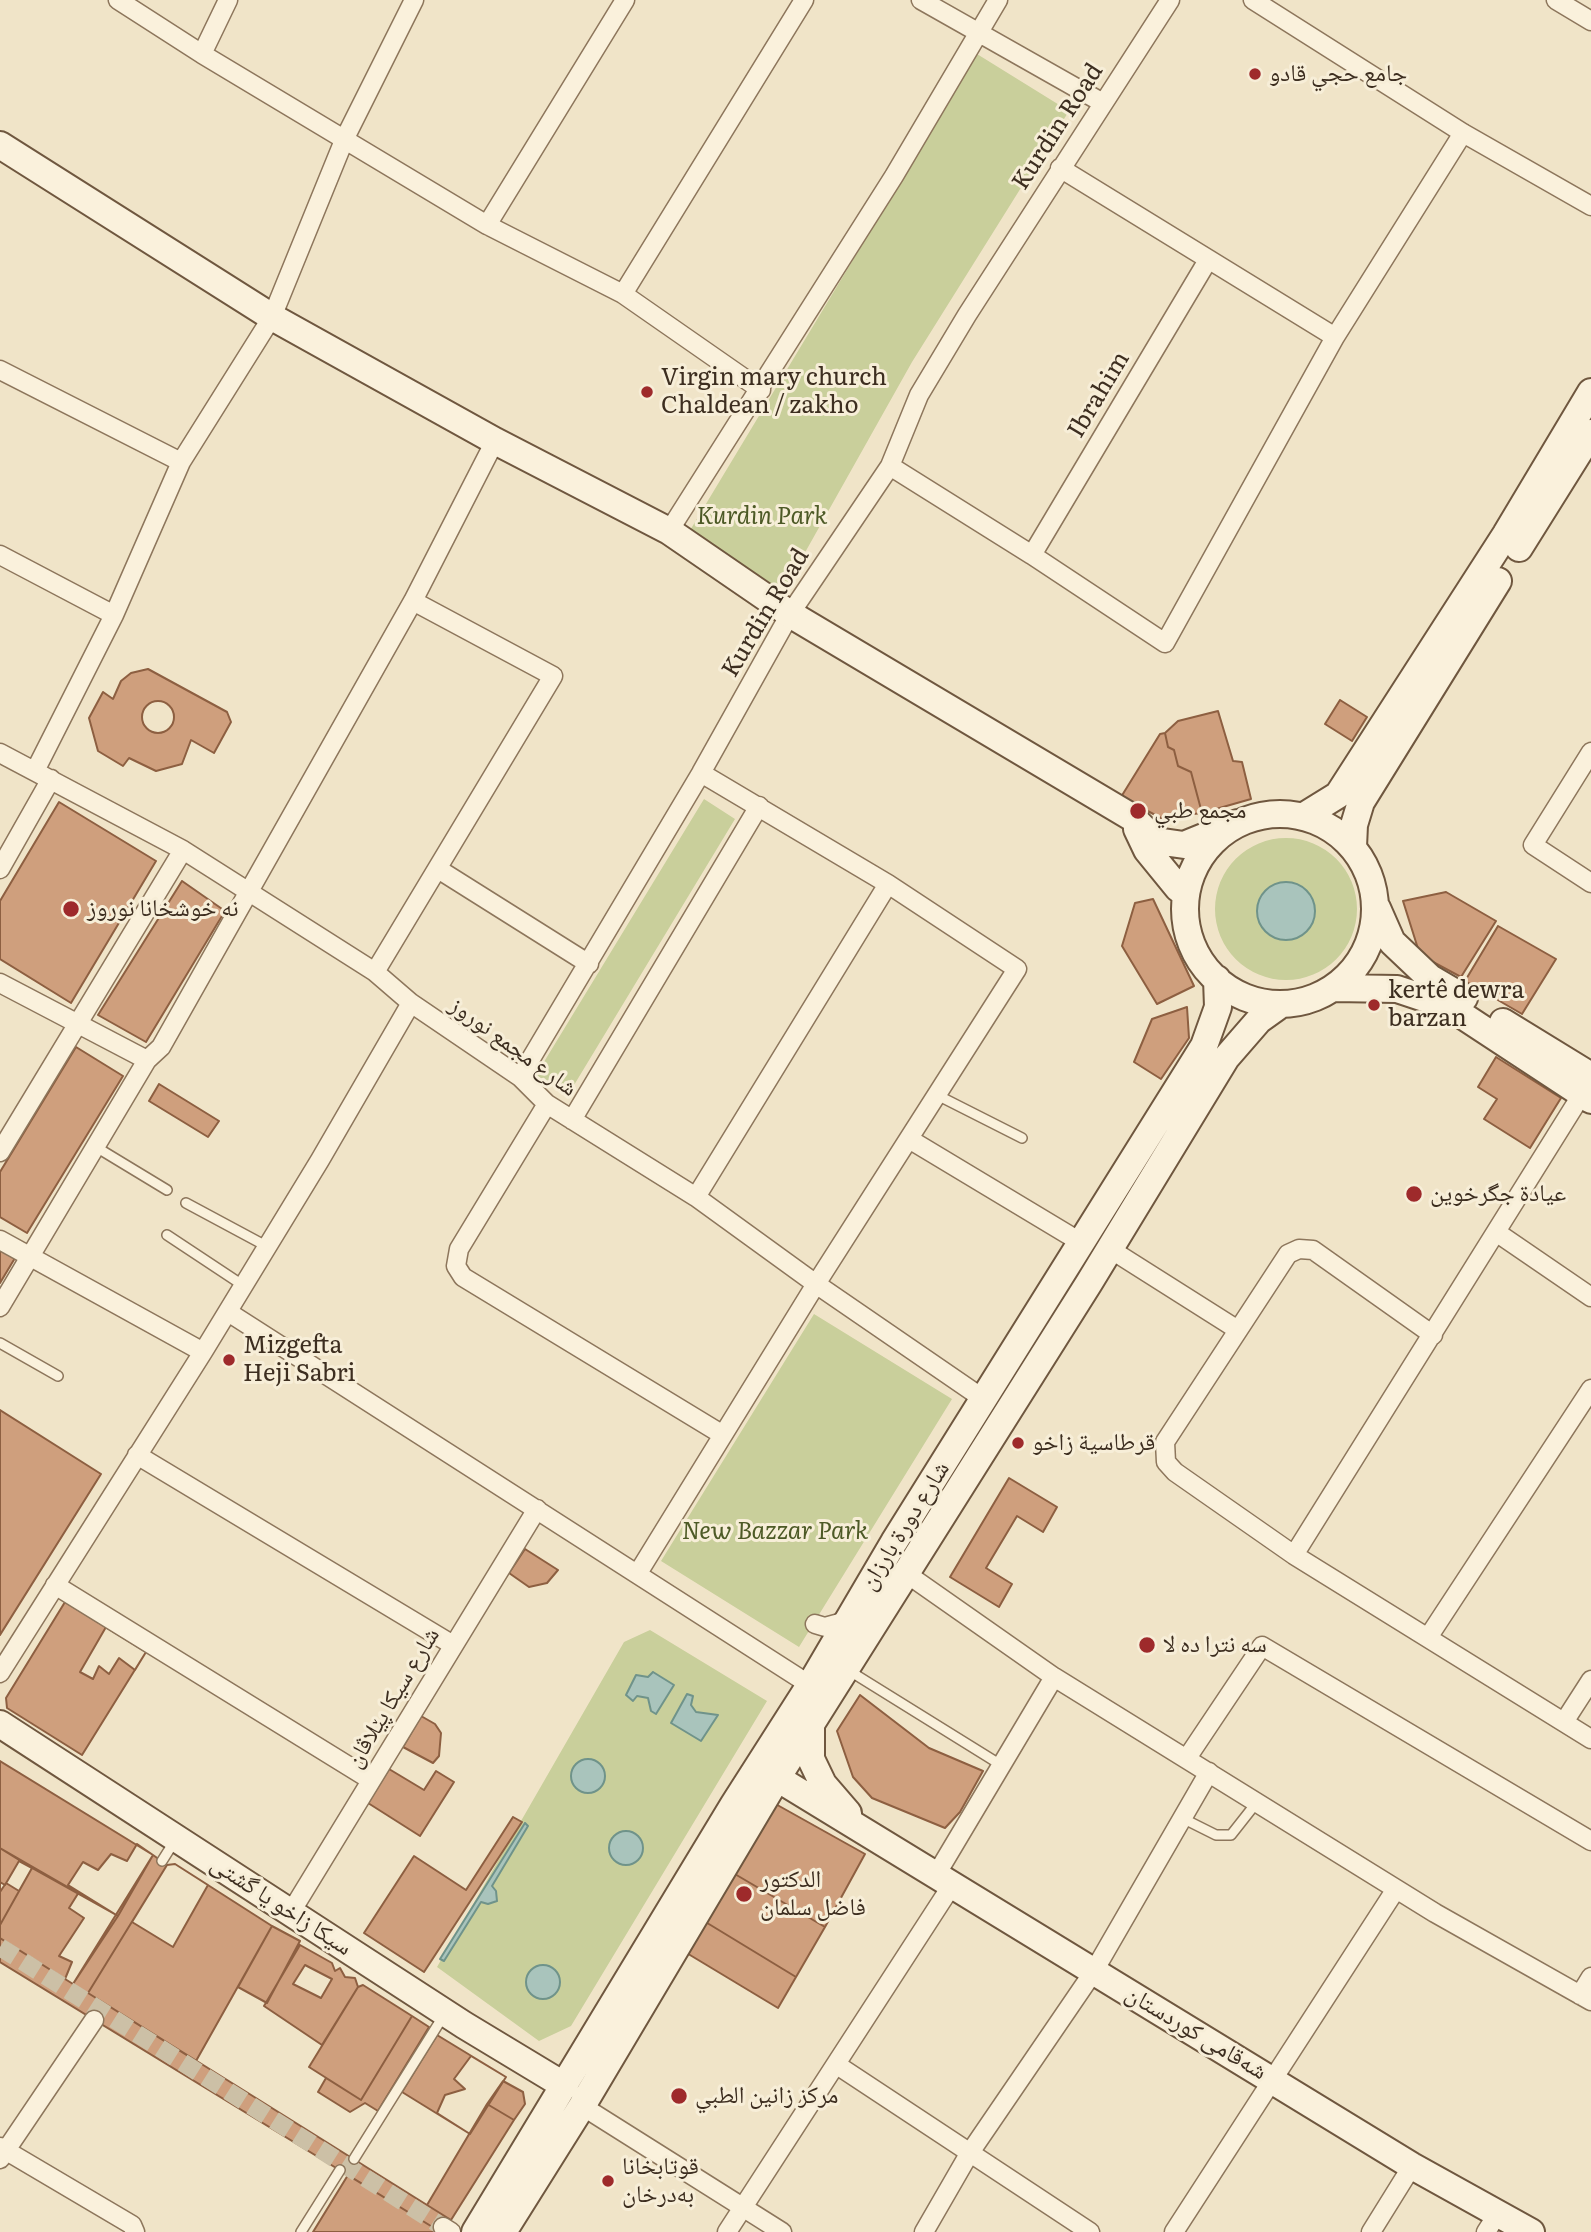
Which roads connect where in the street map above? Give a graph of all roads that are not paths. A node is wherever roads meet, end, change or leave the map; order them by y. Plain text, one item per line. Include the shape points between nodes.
1 (118, 0) edge
2 (228, 0) edge
3 (414, 0) edge
4 (625, 0) edge
5 (804, 0) edge
6 (921, 0) edge
7 (998, 0) edge
8 (1170, 0) edge
9 (1253, 0) edge
10 (1556, 0) edge
11 (1591, 22) edge
12 (977, 33) junction
13 (202, 54) junction
14 (1103, 103) junction
15 (1462, 133) junction
16 (345, 138) junction
17 (0, 145) edge
18 (1060, 168) junction
19 (1591, 206) edge
20 (487, 225) junction
21 (1208, 260) junction
22 (624, 294) junction
23 (272, 317) junction
24 (1335, 337) junction
25 (0, 370) edge
26 (761, 390) junction
27 (1591, 392) edge
28 (1591, 433) edge
29 (495, 441) junction
30 (181, 462) junction
31 (890, 466) junction
32 (669, 531) junction
33 (0, 555) edge
34 (1032, 555) junction
35 (413, 601) junction
36 (790, 614) junction
37 (114, 615) junction
38 (0, 752) edge
39 (1591, 752) edge
40 (701, 773) junction
41 (43, 775) junction
42 (759, 806) junction
43 (1304, 816) junction
44 (1133, 818) junction
45 (1238, 823) junction
46 (1353, 847) junction
47 (183, 850) junction
48 (0, 869) edge
49 (438, 869) junction
50 (1591, 883) edge
51 (888, 884) junction
52 (249, 892) junction
53 (1186, 894) junction
54 (1376, 904) junction
55 (589, 964) junction
56 (375, 972) junction
57 (1217, 979) junction
58 (0, 982) edge
59 (1334, 988) junction
60 (411, 1003) junction
61 (1280, 1005) junction
62 (75, 1024) junction
63 (147, 1060) junction
64 (520, 1077) junction
65 (1588, 1090) edge
66 (937, 1095) junction
67 (547, 1104) junction
68 (572, 1119) junction
69 (1022, 1138) dead end
70 (909, 1139) junction
71 (96, 1147) junction
72 (0, 1152) edge
73 (167, 1190) dead end
74 (696, 1197) junction
75 (186, 1203) dead end
76 (1496, 1232) junction
77 (167, 1235) dead end
78 (0, 1240) edge
79 (1082, 1243) junction
80 (268, 1247) junction
81 (1110, 1249) junction
82 (30, 1257) junction
83 (816, 1284) junction
84 (244, 1286) junction
85 (1591, 1297) edge
86 (0, 1307) edge
87 (228, 1312) junction
88 (1238, 1330) junction
89 (1433, 1335) junction
90 (0, 1343) edge
91 (203, 1352) junction
92 (58, 1376) dead end
93 (1591, 1389) edge
94 (985, 1400) junction
95 (723, 1435) junction
96 (137, 1455) junction
97 (537, 1509) junction
98 (1294, 1555) junction
99 (638, 1573) junction
100 (907, 1574) junction
101 (55, 1585) junction
102 (847, 1621) junction
103 (815, 1624) dead end
104 (1429, 1636) junction
105 (453, 1645) junction
106 (846, 1669) junction
107 (0, 1672) edge
108 (1054, 1676) junction
109 (1591, 1680) edge
110 (810, 1685) junction
111 (1564, 1723) junction
112 (0, 1724) edge
113 (811, 1725) junction
114 (1591, 1739) edge
115 (1187, 1758) junction
116 (1002, 1765) junction
117 (1209, 1772) junction
118 (777, 1778) junction
119 (371, 1780) junction
120 (1257, 1802) junction
121 (1182, 1818) junction
122 (863, 1831) junction
123 (177, 1838) junction
124 (1591, 1841) edge
125 (162, 1861) dead end
126 (944, 1880) junction
127 (1396, 1889) junction
128 (291, 1912) junction
129 (1094, 1971) junction
130 (1591, 1977) edge
131 (1585, 1998) edge
132 (445, 2013) junction
133 (94, 2020) dead end
134 (836, 2065) junction
135 (579, 2078) junction
136 (1272, 2079) junction
137 (582, 2106) junction
138 (2, 2152) edge
139 (969, 2154) junction
140 (354, 2160) dead end
141 (1412, 2166) junction
142 (340, 2170) dead end
143 (743, 2208) junction
144 (1492, 2222) edge
145 (135, 2232) edge
146 (301, 2232) edge
147 (475, 2232) edge
148 (503, 2232) edge
149 (727, 2232) edge
150 (782, 2232) edge
151 (924, 2232) edge
152 (1090, 2232) edge
153 (1174, 2232) edge
154 (1371, 2232) edge
155 (1531, 2232) edge

1 - 13 street
2 - 13 street
3 - 16 street
4 - 20 street
5 - 22 street
6 - 12 street
7 - 12 street
8 - 14 street, Kurdin Road
9 - 15 street
10 - 11 street
12 - 14 street
12 - 26 street
13 - 16 street
14 - 18 street, Kurdin Road
15 - 19 street
15 - 24 street
16 - 20 street
16 - 23 street
17 - 23 main road
18 - 21 street
18 - 31 street, Kurdin Road via 919,395
20 - 22 street
21 - 24 street
21 - 34 street, Ibrahim
22 - 26 street
23 - 29 main road
23 - 30 street
24 - 34 street via 1165,643
25 - 30 street
26 - 32 street
27 - 43 main road via 1506,534 1338,795
28 - 46 main road via 1376,775 1361,802
29 - 32 main road
29 - 35 street
30 - 37 street
31 - 34 street
31 - 36 street, Kurdin Road
32 - 36 main road
33 - 37 street
35 - 49 street via 553,676
35 - 52 street
36 - 40 street, Kurdin Road
36 - 44 main road
37 - 41 street
38 - 41 street, شارع مجمع نوروز
39 - 50 street via 1533,845
40 - 42 street
40 - 55 street, Kurdin Road
41 - 47 street, شارع مجمع نوروز
41 - 48 street
42 - 51 street
42 - 68 street
43 - 45 main road via 1282,813
43 - 46 main road via 1339,833
44 - 45 main road via 1156,841 1184,845
44 - 53 main road via 1147,850
45 - 53 main road via 1203,852
46 - 54 main road via 1368,873
47 - 52 street, شارع مجمع نوروز
47 - 62 street
49 - 55 street
49 - 56 street
51 - 66 street via 1017,969
51 - 74 street
52 - 56 street, شارع مجمع نوروز
52 - 63 street via 160,1047
53 - 57 main road via 1190,940 1200,961
54 - 59 main road via 1374,929 1365,953
54 - 65 main road via 1392,942 1430,978
55 - 64 street, Kurdin Road
56 - 60 street, شارع مجمع نوروز
57 - 61 main road via 1251,1000
57 - 79 main road, شارع دورة بارزان via 1218,1007 1210,1034
58 - 62 street
59 - 61 main road via 1313,999
59 - 65 main road via 1397,989 1448,1006
60 - 64 street, شارع مجمع نوروز
60 - 80 street
61 - 81 main road, شارع دورة بارزان via 1250,1029 1226,1058
62 - 63 street
62 - 72 street
63 - 71 street
64 - 67 street, شارع مجمع نوروز
65 - 76 street
66 - 69 lane
66 - 70 street
67 - 68 street, شارع مجمع نوروز
67 - 95 street via 458,1248 456,1266 463,1277
68 - 74 street, شارع مجمع نوروز
70 - 79 street
70 - 83 street
71 - 73 lane
71 - 82 street
74 - 83 street, شارع مجمع نوروز
75 - 80 lane
76 - 85 street
76 - 89 street
77 - 84 lane
78 - 82 street
79 - 94 main road, شارع دورة بارزان
80 - 84 street
81 - 88 street
81 - 100 main road, شارع دورة بارزان
82 - 86 street
82 - 91 street
83 - 94 street, شارع مجمع نوروز
83 - 95 street
84 - 87 street
87 - 91 street
87 - 97 street
88 - 89 street via 1288,1254 1299,1249 1326,1258
88 - 98 street via 1165,1442 1166,1462
89 - 98 street
90 - 92 lane
91 - 96 street
93 - 104 street
94 - 102 main road, شارع دورة بارزان
95 - 99 street
96 - 101 street
96 - 105 street
97 - 99 street
97 - 105 street, شارع سيكا پێلاڤان
98 - 104 street
99 - 110 street
100 - 106 main road, شارع دورة بارزان
100 - 108 street
101 - 107 street
101 - 119 street
102 - 103 street via 825,1627
102 - 110 main road, شارع دورة بارزان
104 - 111 street
105 - 119 street, شارع سيكا پێلاڤان
106 - 113 main road, شارع دورة بارزان
106 - 116 lane
108 - 115 street
108 - 116 street
109 - 111 street
110 - 135 main road, شارع دورة بارزان via 734,1804
111 - 114 street
112 - 123 main road, سیکا زاخو یا گشتى
113 - 118 main road, شارع دورة بارزان
113 - 122 main road, شەقامی کوردستان via 811,1759 823,1784
115 - 117 street
115 - 124 street via 1262,1646
116 - 126 street
117 - 120 street
117 - 121 street
118 - 122 main road, شەقامی کوردستان
118 - 135 main road, شارع دورة بارزان
119 - 128 street, شارع سيكا پێلاڤان
120 - 121 lane via 1231,1835 1216,1835
120 - 127 street
121 - 129 street
122 - 126 main road, شەقامی کوردستان
123 - 125 lane
123 - 128 main road, سیکا زاخو یا گشتى
126 - 129 main road, شەقامی کوردستان
126 - 134 street
127 - 131 street
127 - 136 street
128 - 132 main road, سیکا زاخو یا گشتى
129 - 136 main road, شەقامی کوردستان
129 - 139 street
130 - 131 street
132 - 135 main road, سیکا زاخو یا گشتى
132 - 140 lane
133 - 138 street
134 - 139 street
134 - 143 street
135 - 137 main road
135 - 147 main road
136 - 141 main road, شەقامی کوردستان
136 - 153 street
137 - 143 street
137 - 148 main road
138 - 145 street via 132,2225
139 - 151 street
139 - 152 street
141 - 144 main road, شەقامی کوردستان
141 - 154 street
142 - 146 lane
143 - 149 street
143 - 150 street
144 - 155 main road, شەقامی کوردستان

